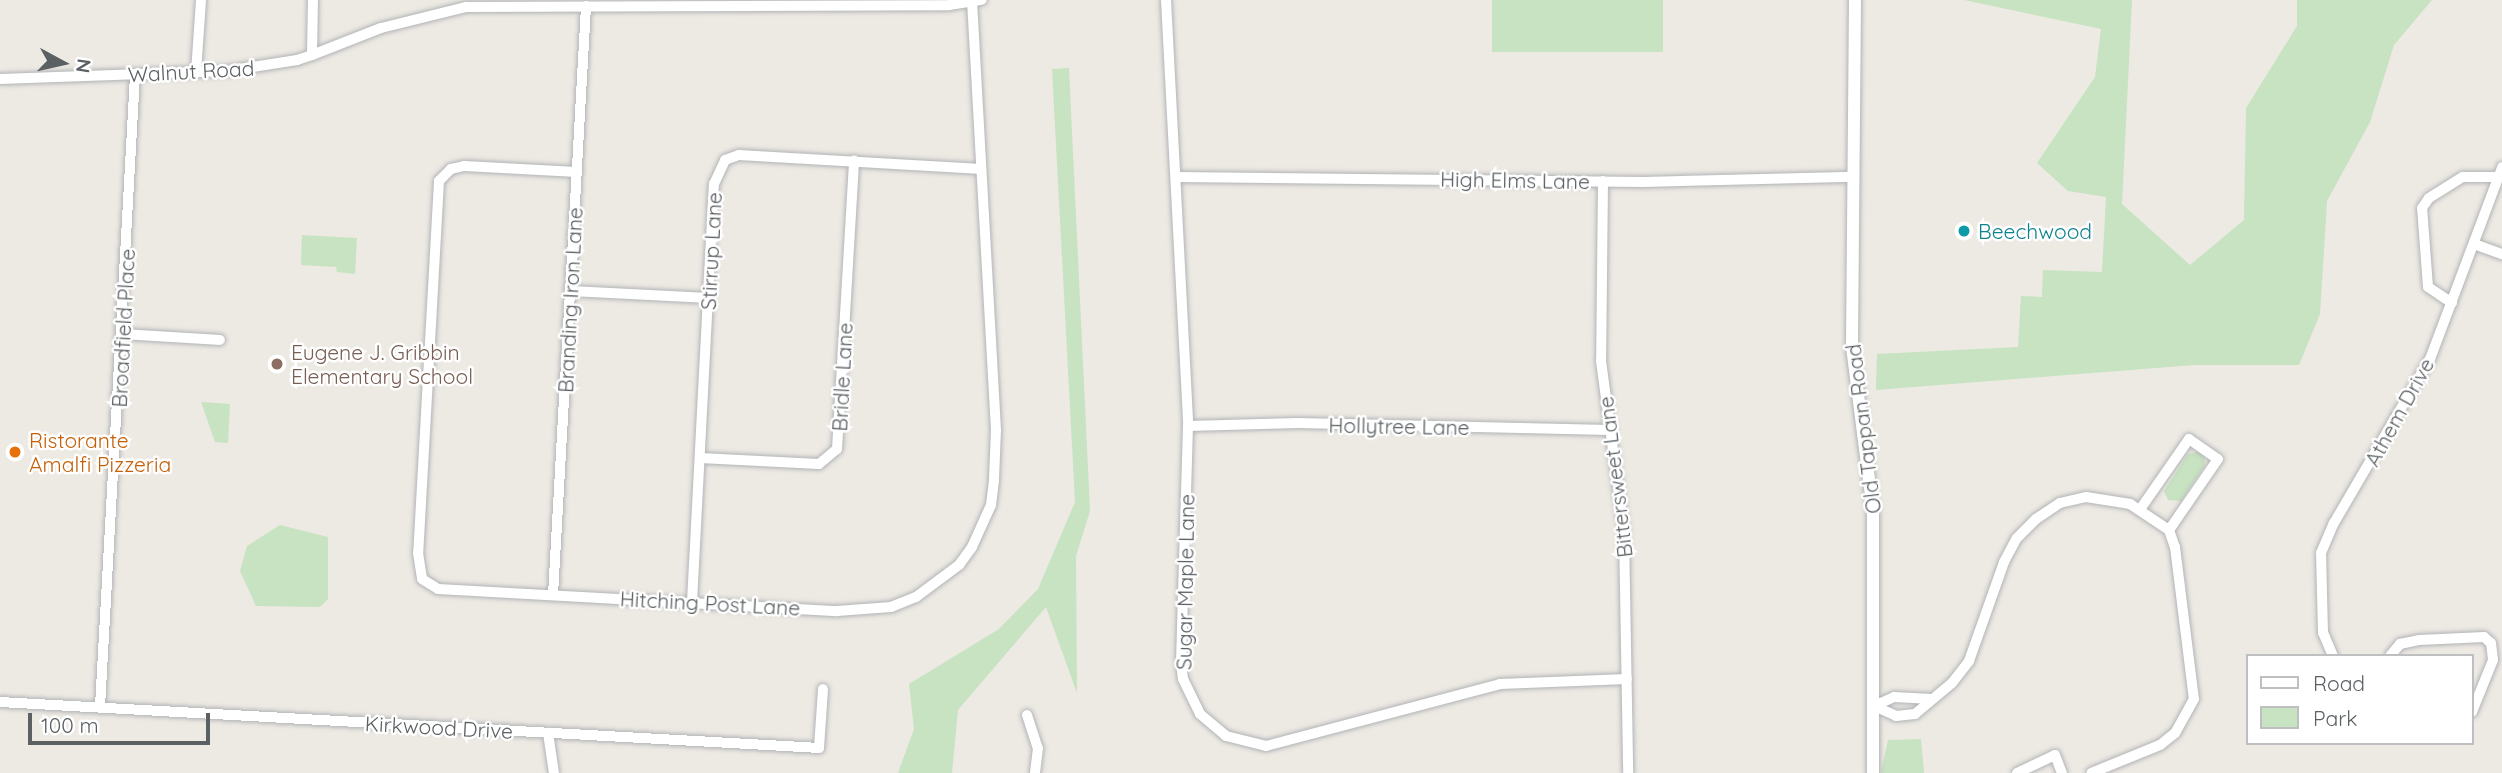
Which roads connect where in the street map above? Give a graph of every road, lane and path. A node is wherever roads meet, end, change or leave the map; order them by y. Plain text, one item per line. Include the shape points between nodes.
1 (201, 0) edge
2 (313, 0) edge
3 (1166, 0) edge
4 (1855, 0) edge
5 (977, 1) edge
6 (829, 3) edge
7 (586, 6) junction
8 (312, 55) junction
9 (196, 72) junction
10 (135, 75) junction
11 (0, 79) edge
12 (854, 162) junction
13 (981, 169) junction
14 (577, 172) junction
15 (2499, 172) edge
16 (1176, 177) junction
17 (1854, 177) junction
18 (1603, 181) junction
19 (2474, 244) junction
20 (2502, 254) edge
21 (570, 291) junction
22 (709, 298) junction
23 (2452, 303) junction
24 (123, 334) junction
25 (220, 340) dead end
26 (1188, 426) junction
27 (1609, 430) junction
28 (700, 458) junction
29 (2141, 508) junction
30 (2169, 530) junction
31 (554, 595) junction
32 (692, 602) junction
33 (2332, 654) edge
34 (2392, 654) edge
35 (1627, 679) junction
36 (823, 689) dead end
37 (1932, 699) junction
38 (0, 702) edge
39 (1874, 706) junction
40 (2474, 707) edge
41 (100, 708) junction
42 (1027, 715) dead end
43 (548, 733) junction
44 (554, 773) edge
45 (1035, 773) edge
46 (1628, 773) edge
47 (1873, 773) edge
48 (2017, 773) edge
49 (2062, 773) edge
50 (2091, 773) edge

1 - 9 street
2 - 8 street
3 - 16 street, Sugar Maple Lane
4 - 17 street, Old Tappan Road
5 - 6 street
5 - 13 street, Hitching Post Lane
6 - 7 street
7 - 8 street via 505,5 440,12
7 - 14 street, Branding Iron Lane
8 - 9 street, Walnut Road
9 - 10 street, Walnut Road
10 - 11 street, Walnut Road
10 - 24 street, Broadfield Place
12 - 13 street, Stirrup Lane
12 - 22 street, Stirrup Lane via 739,155 725,160 715,184
12 - 28 street, Bridle Lane via 837,449 819,464
13 - 32 street, Hitching Post Lane via 996,430 991,505 972,547 935,586 891,607 837,611
14 - 21 street, Branding Iron Lane
14 - 31 street, Hitching Post Lane via 464,166 442,176 437,203 418,569 422,579 438,589
15 - 19 street, Athem Drive
15 - 23 street via 2463,177 2429,198 2422,208 2428,287
16 - 18 street, High Elms Lane
16 - 26 street, Sugar Maple Lane
17 - 18 street, High Elms Lane
17 - 39 street, Old Tappan Road via 1852,348 1873,512
18 - 27 street, Bittersweet Lane via 1601,361
19 - 20 street
19 - 23 street, Athem Drive
21 - 22 street
21 - 31 street, Branding Iron Lane
22 - 28 street, Stirrup Lane
23 - 33 street, Athem Drive via 2417,386 2334,523 2322,553 2323,633
24 - 25 street
24 - 41 street, Broadfield Place
26 - 27 street, Hollytree Lane via 1298,423
26 - 35 street, Sugar Maple Lane via 1183,679 1200,714 1226,736 1245,744 1280,745 1500,684
27 - 35 street, Bittersweet Lane via 1625,532
28 - 32 street, Stirrup Lane
29 - 30 street
29 - 30 street via 2189,439 2218,459
29 - 37 street via 2086,497 2060,503 2036,519 2017,538 2004,562 1969,661
30 - 50 street via 2180,565 2194,699 2175,733 2160,745
31 - 32 street, Hitching Post Lane
34 - 40 street via 2400,644 2419,640 2484,637 2491,643 2493,660
35 - 46 street, Bittersweet Lane
36 - 43 street, Kirkwood Drive via 819,748
37 - 39 street via 1894,697
37 - 39 street via 1914,714 1896,716
38 - 41 street, Kirkwood Drive
39 - 47 street, Old Tappan Road
41 - 43 street, Kirkwood Drive
42 - 45 street via 1038,748
43 - 44 street
48 - 49 street via 2055,755

